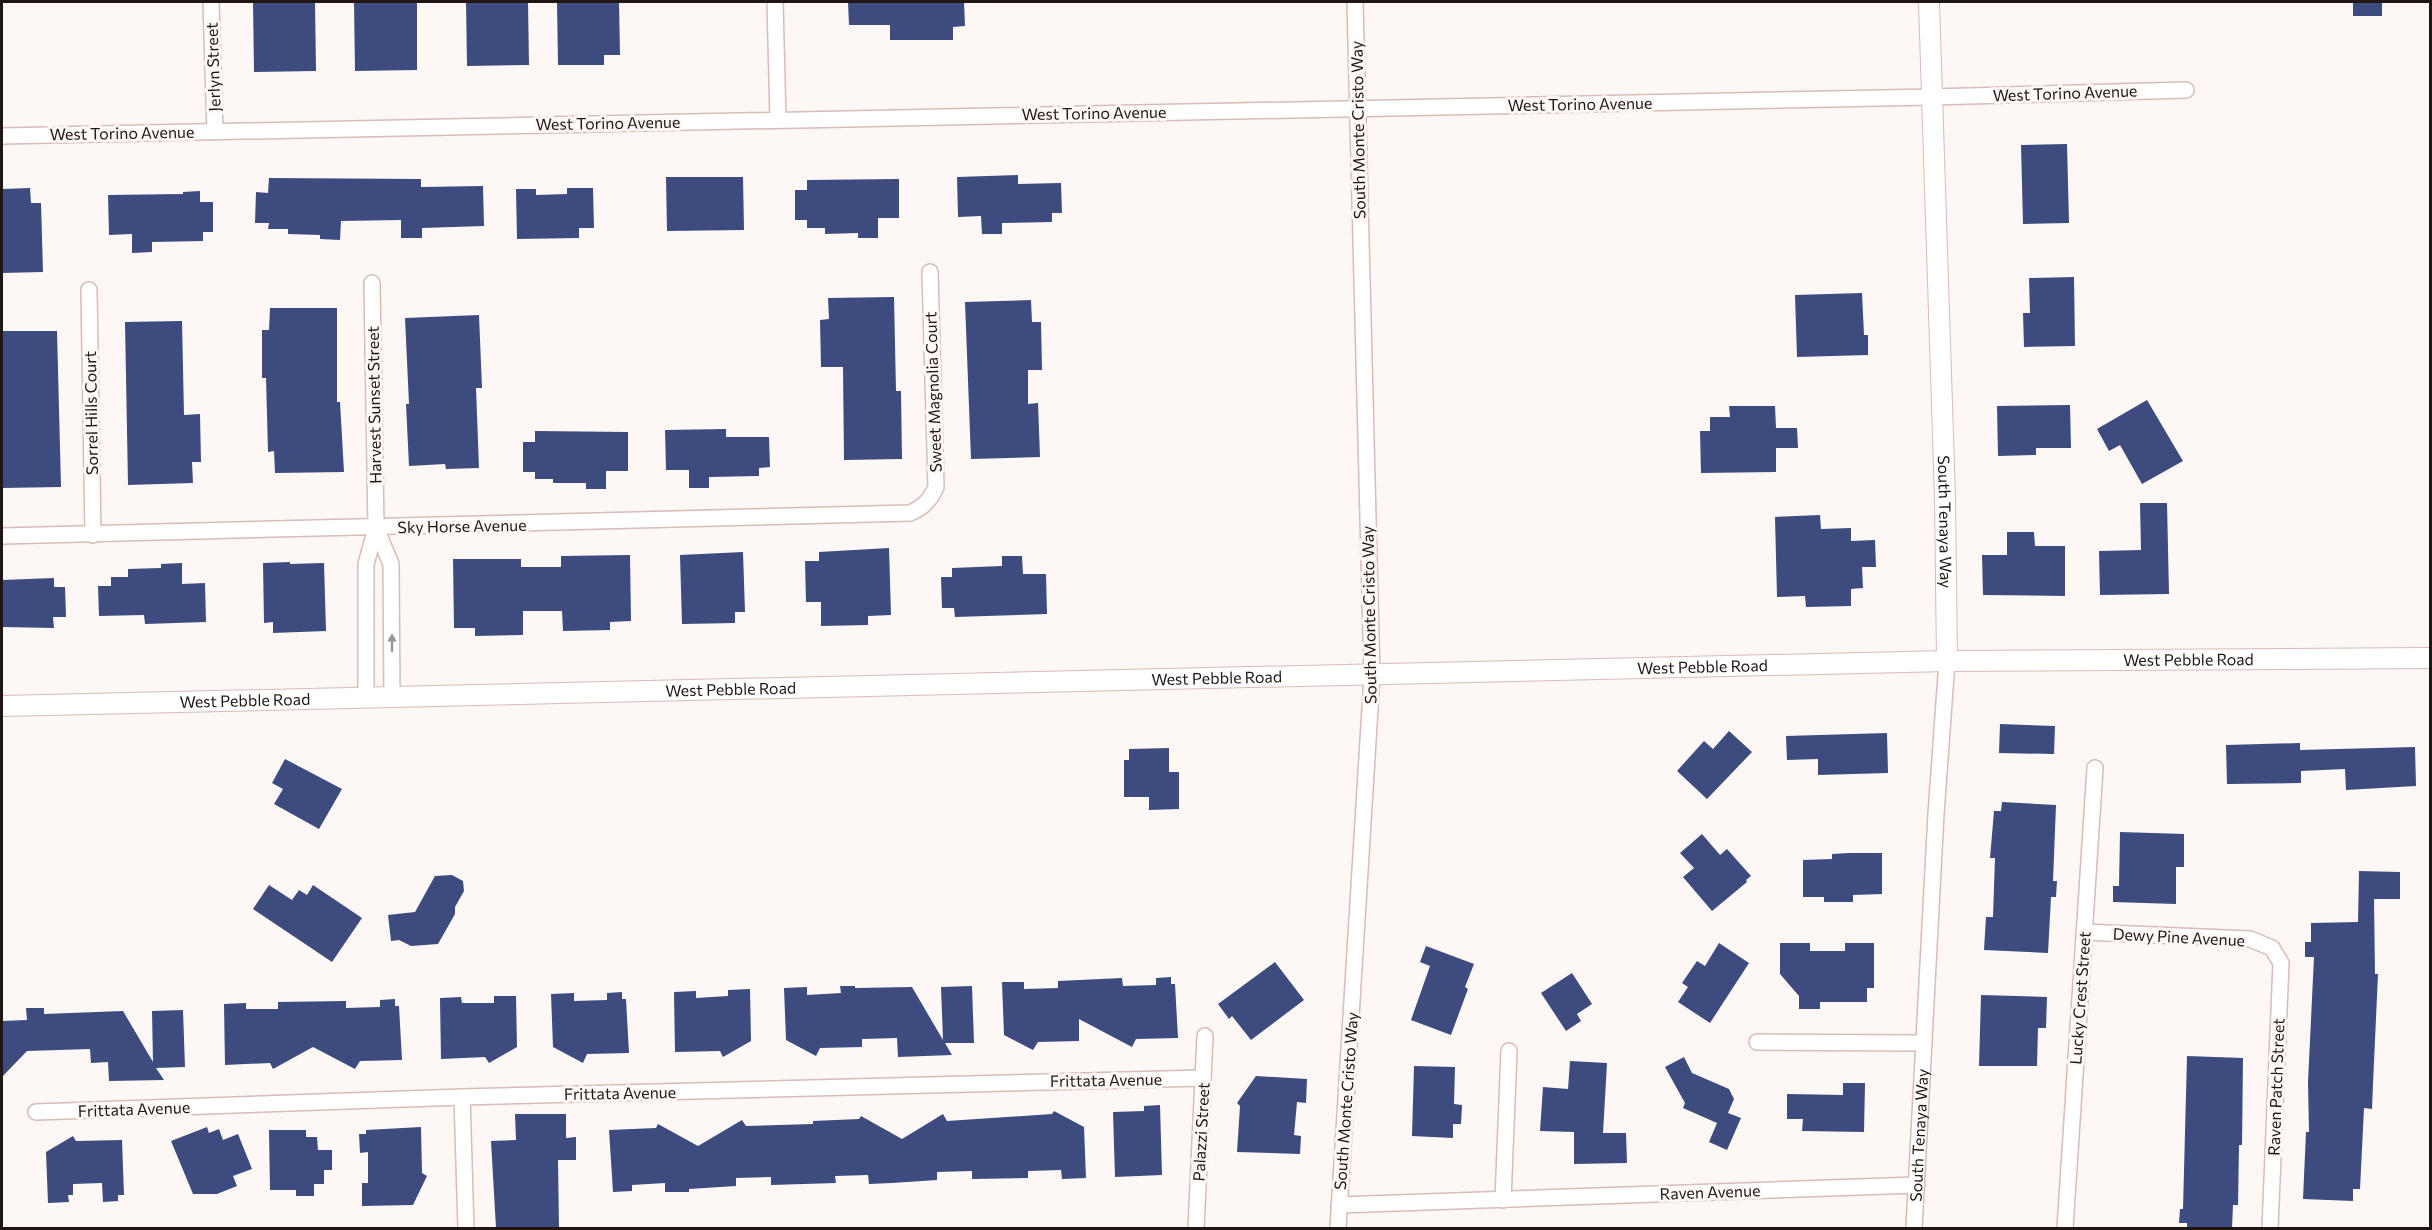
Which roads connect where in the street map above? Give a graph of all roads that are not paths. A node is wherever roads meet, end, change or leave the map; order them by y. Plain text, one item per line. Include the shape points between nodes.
1 (211, 2) edge
2 (775, 2) edge
3 (1355, 2) edge
4 (1929, 2) edge
5 (2186, 90) dead end
6 (1932, 97) junction
7 (1358, 108) junction
8 (778, 119) junction
9 (215, 132) junction
10 (2, 136) edge
11 (930, 272) dead end
12 (372, 283) dead end
13 (89, 290) dead end
14 (922, 508) joint
15 (376, 528) junction
16 (93, 535) junction
17 (2, 536) edge
18 (2430, 658) edge
19 (1947, 662) junction
20 (1372, 676) junction
21 (366, 698) junction
22 (392, 698) junction
23 (2, 706) edge
24 (2095, 768) dead end
25 (2084, 932) junction
26 (2272, 948) joint
27 (1205, 1036) dead end
28 (1757, 1042) dead end
29 (1924, 1043) junction
30 (1509, 1051) dead end
31 (1203, 1078) junction
32 (462, 1097) junction
33 (36, 1112) dead end
34 (1917, 1185) junction
35 (1503, 1200) junction
36 (1340, 1205) junction
37 (466, 1228) edge
38 (1196, 1228) edge
39 (1338, 1228) edge
40 (1914, 1228) edge
41 (2065, 1228) edge
42 (2271, 1228) edge

1 - 9 street, Jerlyn Street
2 - 8 street
3 - 7 street, South Monte Cristo Way
4 - 6 street, South Tenaya Way
5 - 6 street, West Torino Avenue
6 - 7 street, West Torino Avenue
6 - 19 street, South Tenaya Way
7 - 8 street, West Torino Avenue
7 - 20 street, South Monte Cristo Way
8 - 9 street, West Torino Avenue
9 - 10 street, West Torino Avenue
11 - 14 street, Sweet Magnolia Court via 936,487
12 - 15 street, Harvest Sunset Street
13 - 16 street, Sorrel Hills Court
14 - 15 street, Sky Horse Avenue via 897,515
15 - 16 street, Sky Horse Avenue
15 - 21 street, Harvest Sunset Street via 366,564
22 -> 15 street, Harvest Sunset Street via 391,564
16 - 17 street, Sky Horse Avenue
18 - 19 street, West Pebble Road
19 - 20 street, West Pebble Road
19 - 29 street, South Tenaya Way
20 - 22 street, West Pebble Road
20 - 36 street, South Monte Cristo Way
21 - 22 street, West Pebble Road
21 - 23 street, West Pebble Road
24 - 25 street, Lucky Crest Street
25 - 26 street, Dewy Pine Avenue via 2250,939
25 - 41 street, Lucky Crest Street
26 - 42 street, Raven Patch Street via 2281,963
27 - 31 street, Palazzi Street
28 - 29 street
29 - 34 street, South Tenaya Way
30 - 35 street
31 - 32 street, Frittata Avenue
31 - 38 street, Palazzi Street
32 - 33 street, Frittata Avenue
32 - 37 street
34 - 35 street, Raven Avenue
34 - 40 street, South Tenaya Way
35 - 36 street, Raven Avenue
36 - 39 street, South Monte Cristo Way

